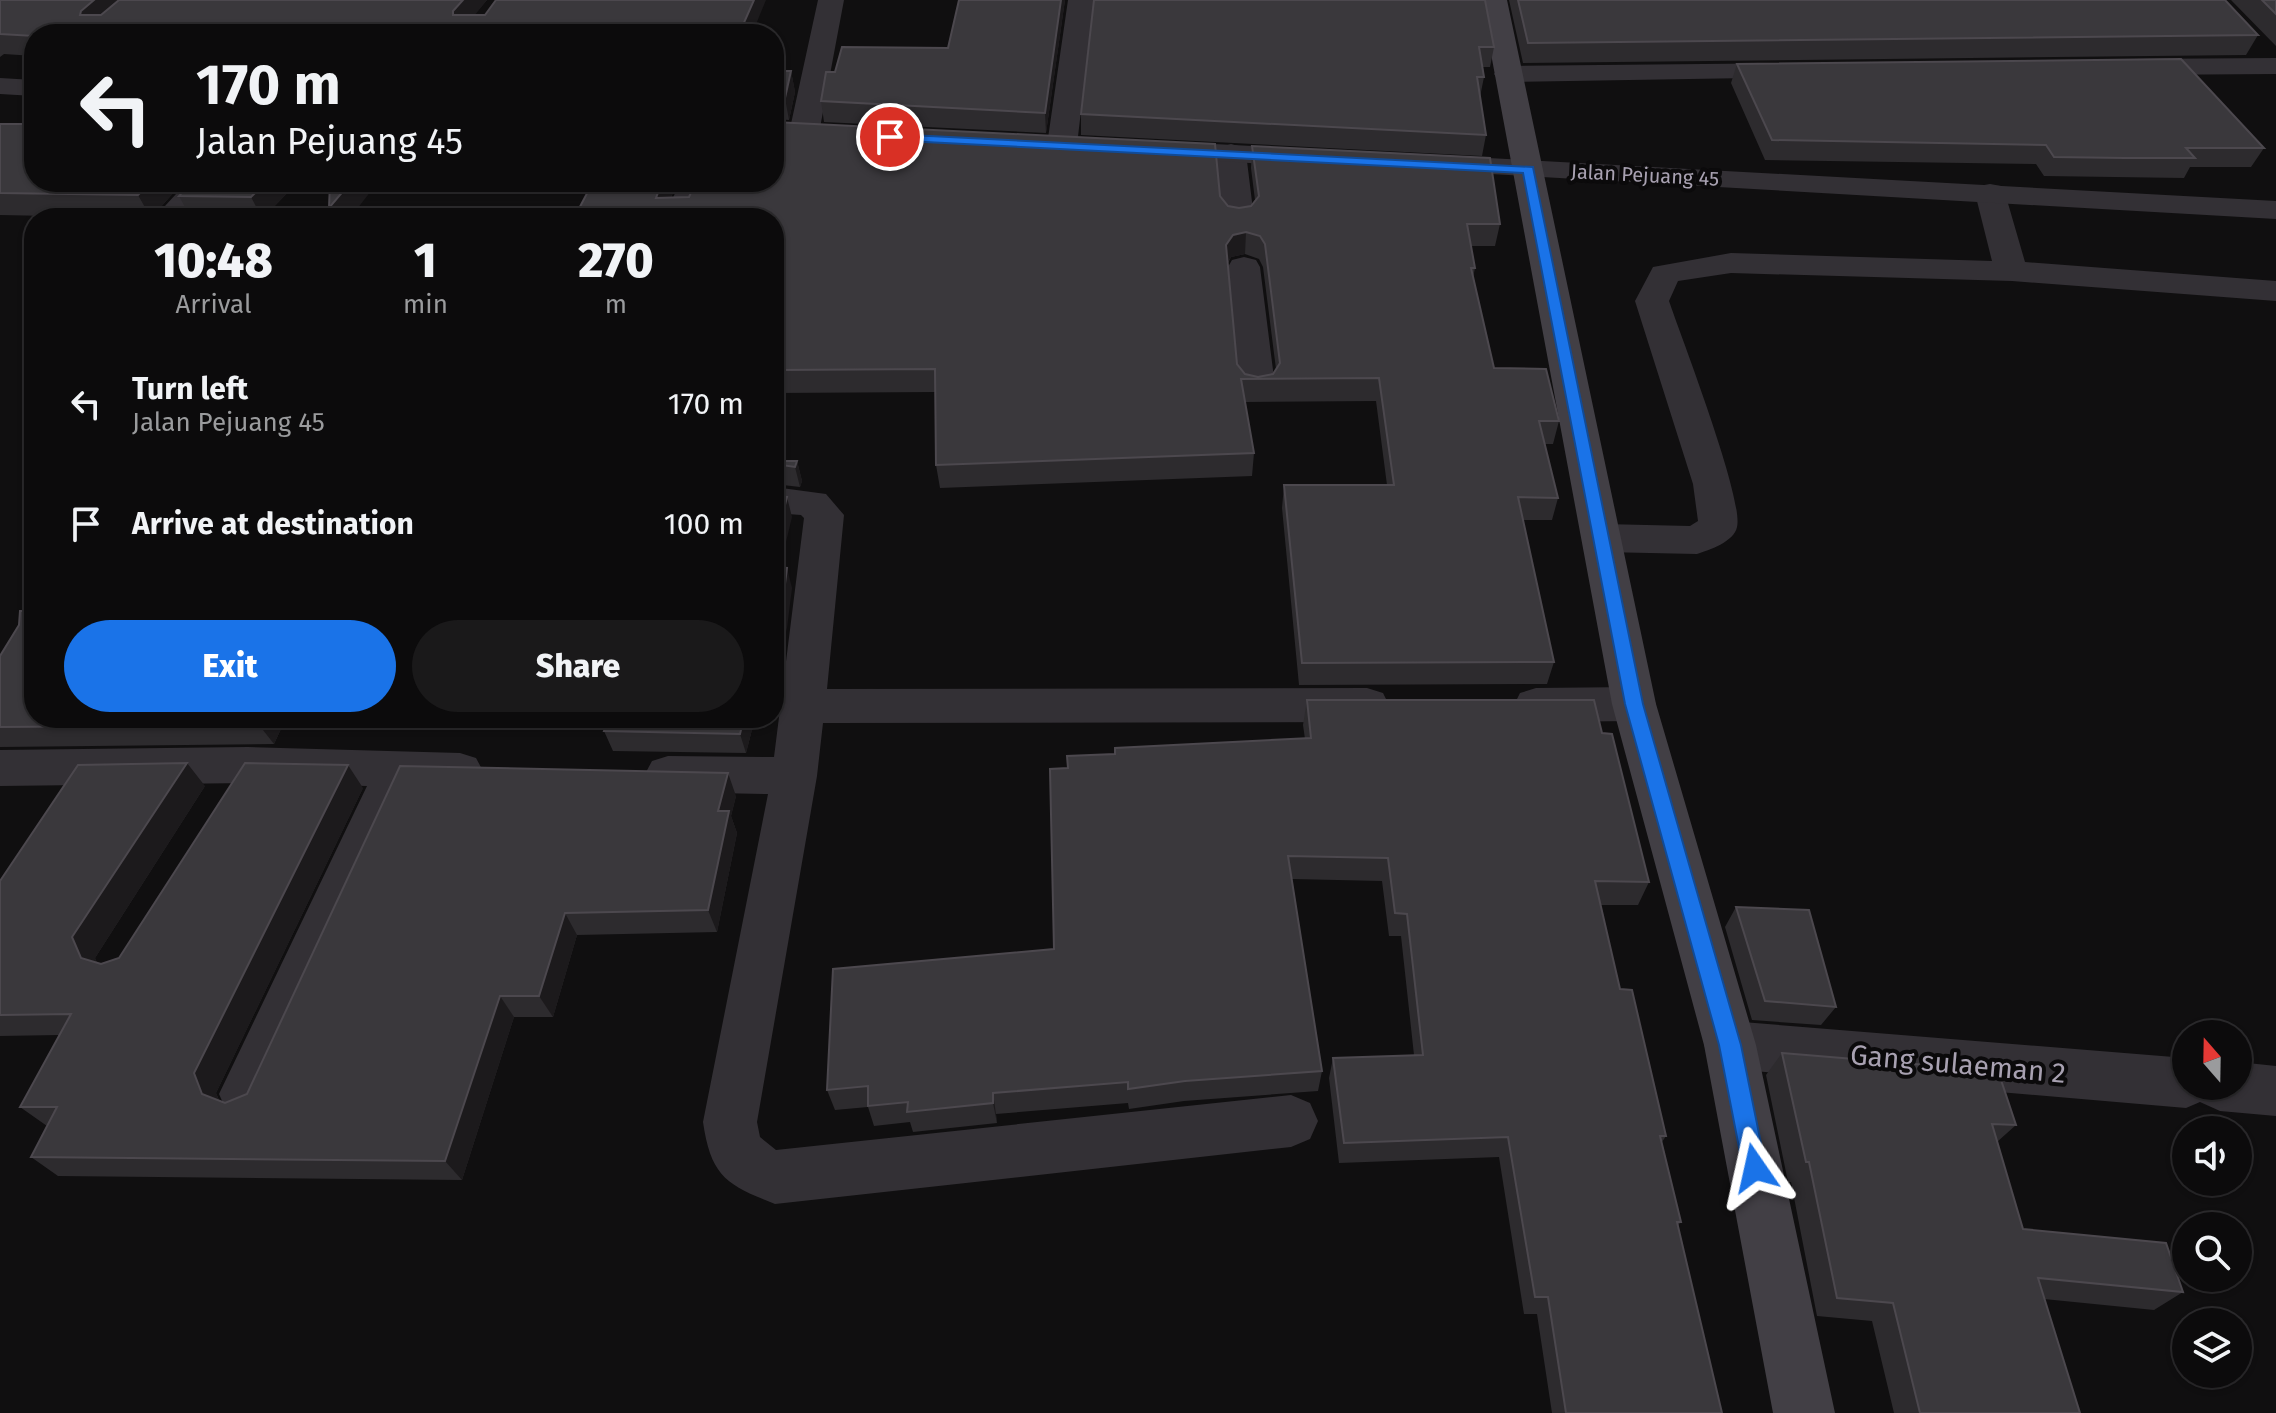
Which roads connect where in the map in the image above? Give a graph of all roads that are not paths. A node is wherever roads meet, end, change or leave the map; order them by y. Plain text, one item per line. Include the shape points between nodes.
1 (831, 0) edge
2 (1081, 0) edge
3 (1494, 0) edge
4 (2255, 44) edge
5 (2103, 67) edge
6 (1821, 70) edge
7 (1508, 74) junction
8 (0, 86) edge
9 (24, 87) edge
10 (789, 132) edge
11 (834, 135) edge
12 (1032, 144) edge
13 (1062, 145) junction
14 (1093, 147) edge
15 (1124, 148) edge
16 (1231, 153) junction
17 (1340, 159) edge
18 (1403, 163) edge
19 (1528, 169) junction
20 (195, 192) edge
21 (1990, 193) junction
22 (179, 208) edge
23 (2276, 210) edge
24 (1238, 218) edge
25 (1244, 267) dead end
26 (2012, 271) junction
27 (2276, 291) edge
28 (1257, 386) dead end
29 (784, 501) edge
30 (1603, 538) junction
31 (1634, 704) junction
32 (1410, 705) edge
33 (1490, 705) edge
34 (803, 706) junction
35 (248, 765) junction
36 (0, 768) edge
37 (398, 770) junction
38 (493, 771) edge
39 (635, 773) edge
40 (794, 776) junction
41 (223, 804) edge
42 (1730, 1045) junction
43 (2172, 1082) edge
44 (2252, 1089) edge
45 (2276, 1091) edge
46 (246, 1094) edge
47 (1291, 1121) dead end
48 (1804, 1413) edge

1 - 10 street
2 - 13 street
3 - 7 main road
4 - 5 street via 2276,66
6 - 7 street
7 - 19 main road
8 - 9 street
10 - 11 street
12 - 13 street
13 - 14 street
15 - 16 street
16 - 17 street
16 - 24 street
18 - 19 street, Jalan Pejuang 45
19 - 21 street, Jalan Pejuang 45
19 - 30 main road
20 - 22 street
21 - 23 street, Jalan Pejuang 45
21 - 26 street
25 - 28 street
26 - 27 street
26 - 30 street via 1731,263 1665,274 1652,301 1712,484 1718,527 1697,540
29 - 34 street via 812,503 824,515
30 - 31 main road
31 - 33 street
31 - 42 main road
32 - 34 street
34 - 40 street
35 - 36 street
35 - 37 street
35 - 41 street
37 - 38 street
37 - 46 street
39 - 40 street
40 - 47 street via 730,1122 733,1147 748,1166 775,1177
42 - 43 street, Gang sulaeman 2
42 - 48 main road
44 - 45 street

